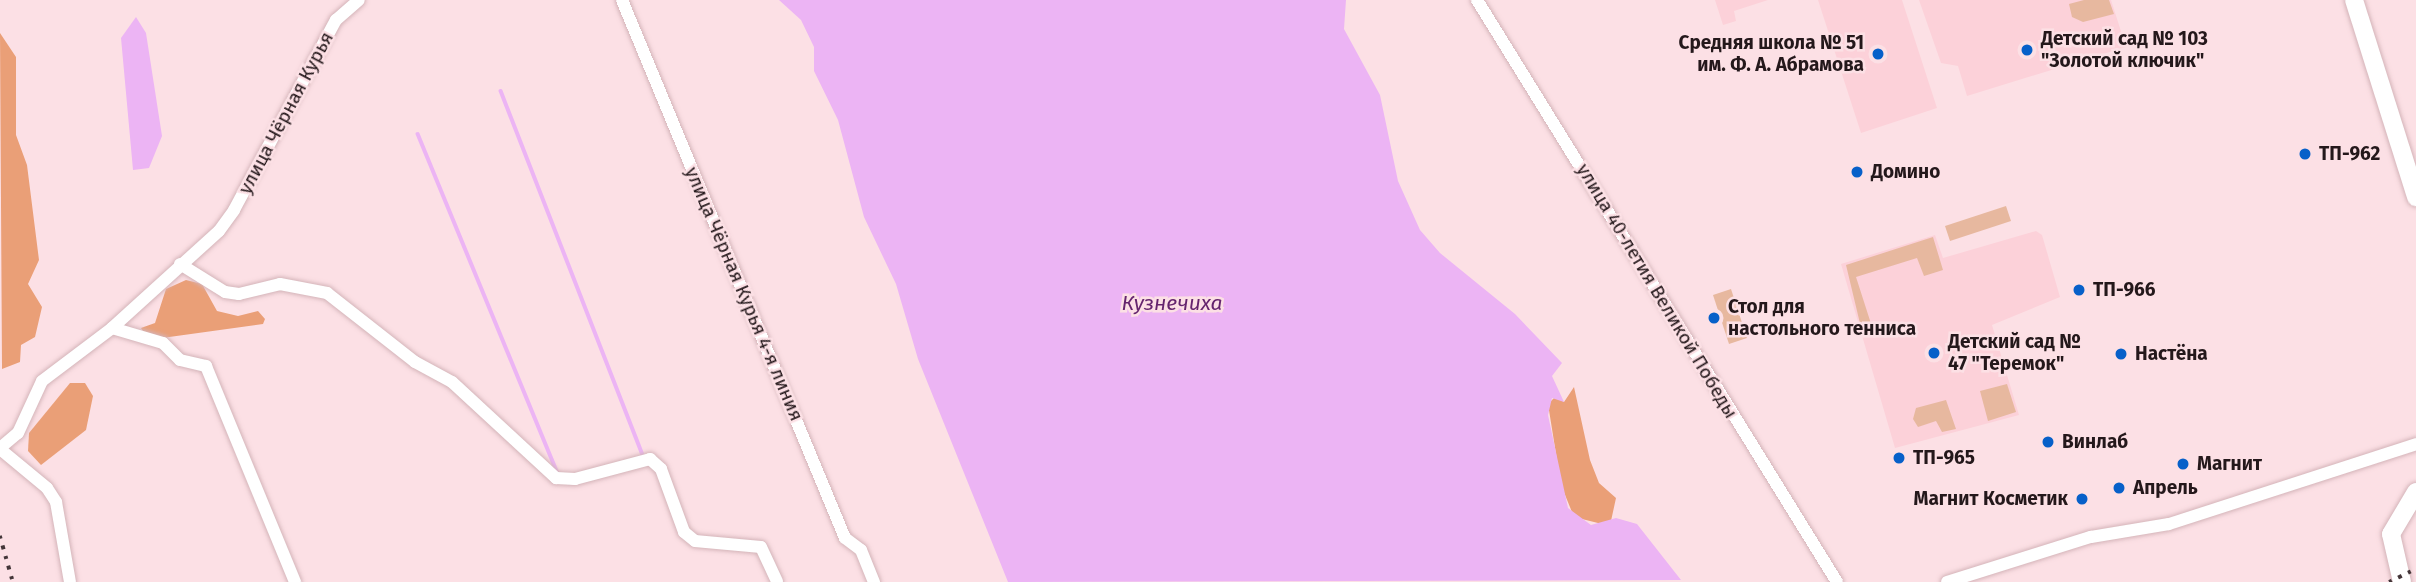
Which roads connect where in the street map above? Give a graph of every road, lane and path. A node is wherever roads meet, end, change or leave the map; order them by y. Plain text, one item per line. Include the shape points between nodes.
1 (359, 0) edge
2 (622, 0) edge
3 (1478, 0) edge
4 (2354, 0) edge
5 (2416, 198) edge
6 (180, 264) junction
7 (112, 328) junction
8 (2416, 444) edge
9 (0, 449) edge
10 (2416, 492) edge
11 (70, 582) edge
12 (295, 582) edge
13 (777, 582) edge
14 (874, 582) edge
15 (1837, 582) edge
16 (1947, 582) edge
17 (2402, 582) edge

1 - 6 street, улица Чёрная Курья via 335,20 234,211 219,231
2 - 14 street, улица Чёрная Курья 4-я линия via 845,538 861,550
3 - 15 street, улица 40-летия Великой Победы
4 - 5 street
6 - 7 street, улица Чёрная Курья
6 - 13 street via 225,292 239,294 280,284 327,293 415,362 452,382 556,478 575,479 650,459 661,469 684,532 695,541 761,547
7 - 9 street, улица Чёрная Курья via 42,381 18,433
7 - 12 street via 163,343 180,360 206,366
8 - 16 street via 2169,524 2091,537
9 - 11 street via 47,488 56,502
10 - 17 street via 2391,534

